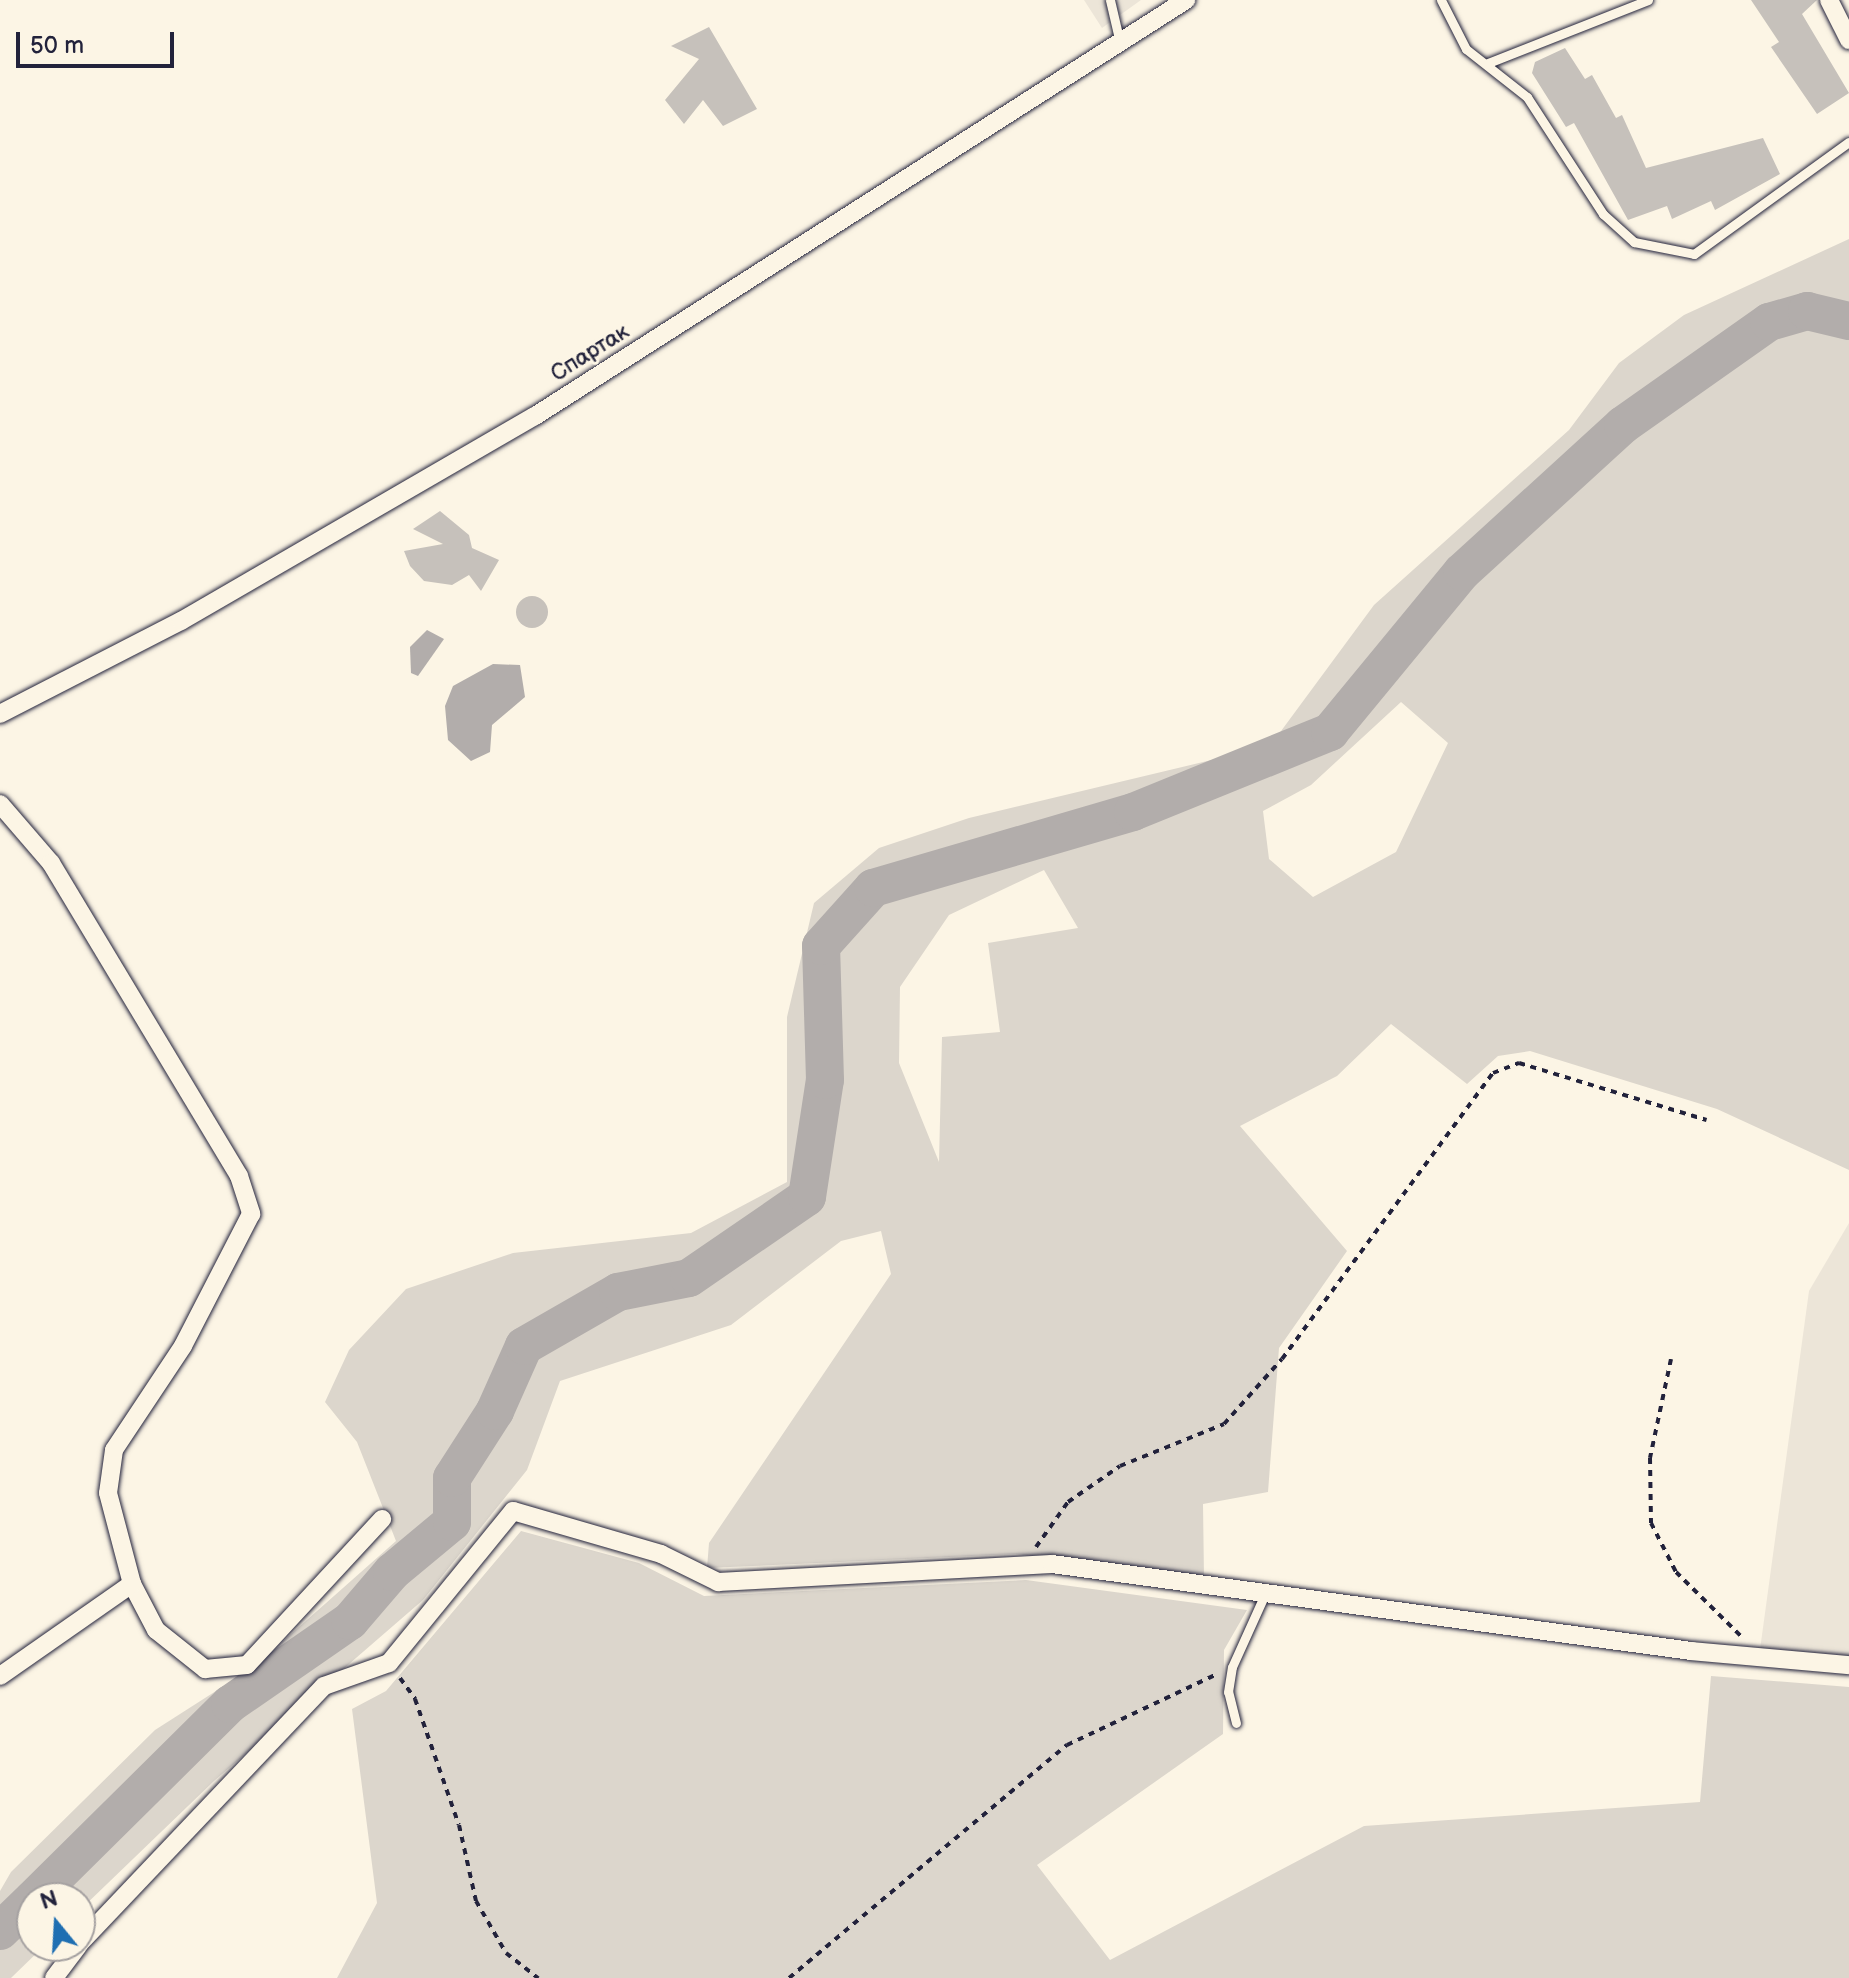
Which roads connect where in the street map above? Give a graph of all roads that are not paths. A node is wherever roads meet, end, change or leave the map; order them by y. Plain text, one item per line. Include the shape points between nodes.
1 (1110, 0) edge
2 (1186, 0) edge
3 (1441, 0) edge
4 (1648, 0) edge
5 (1829, 0) edge
6 (1849, 40) edge
7 (1120, 43) junction
8 (1488, 63) junction
9 (1849, 142) edge
10 (0, 714) edge
11 (0, 804) edge
12 (382, 1519) dead end
13 (132, 1584) junction
14 (1264, 1596) junction
15 (1849, 1665) edge
16 (0, 1676) edge
17 (1236, 1723) dead end
18 (96, 1926) edge

1 - 7 lane
2 - 7 street, Спартак
3 - 8 lane via 1466,49
4 - 8 lane
5 - 6 street
7 - 10 street, Спартак via 535,416 181,621
8 - 9 lane via 1527,97 1603,214 1634,242 1663,252 1694,254 1718,242
11 - 13 street via 51,863 239,1176 251,1214 183,1346 114,1450 108,1493
12 - 13 street via 247,1665 225,1671 205,1669 156,1630
13 - 16 street
14 - 15 street
14 - 17 lane via 1232,1667 1228,1692
14 - 18 street via 1023,1566 718,1582 661,1554 513,1511 389,1663 324,1686

